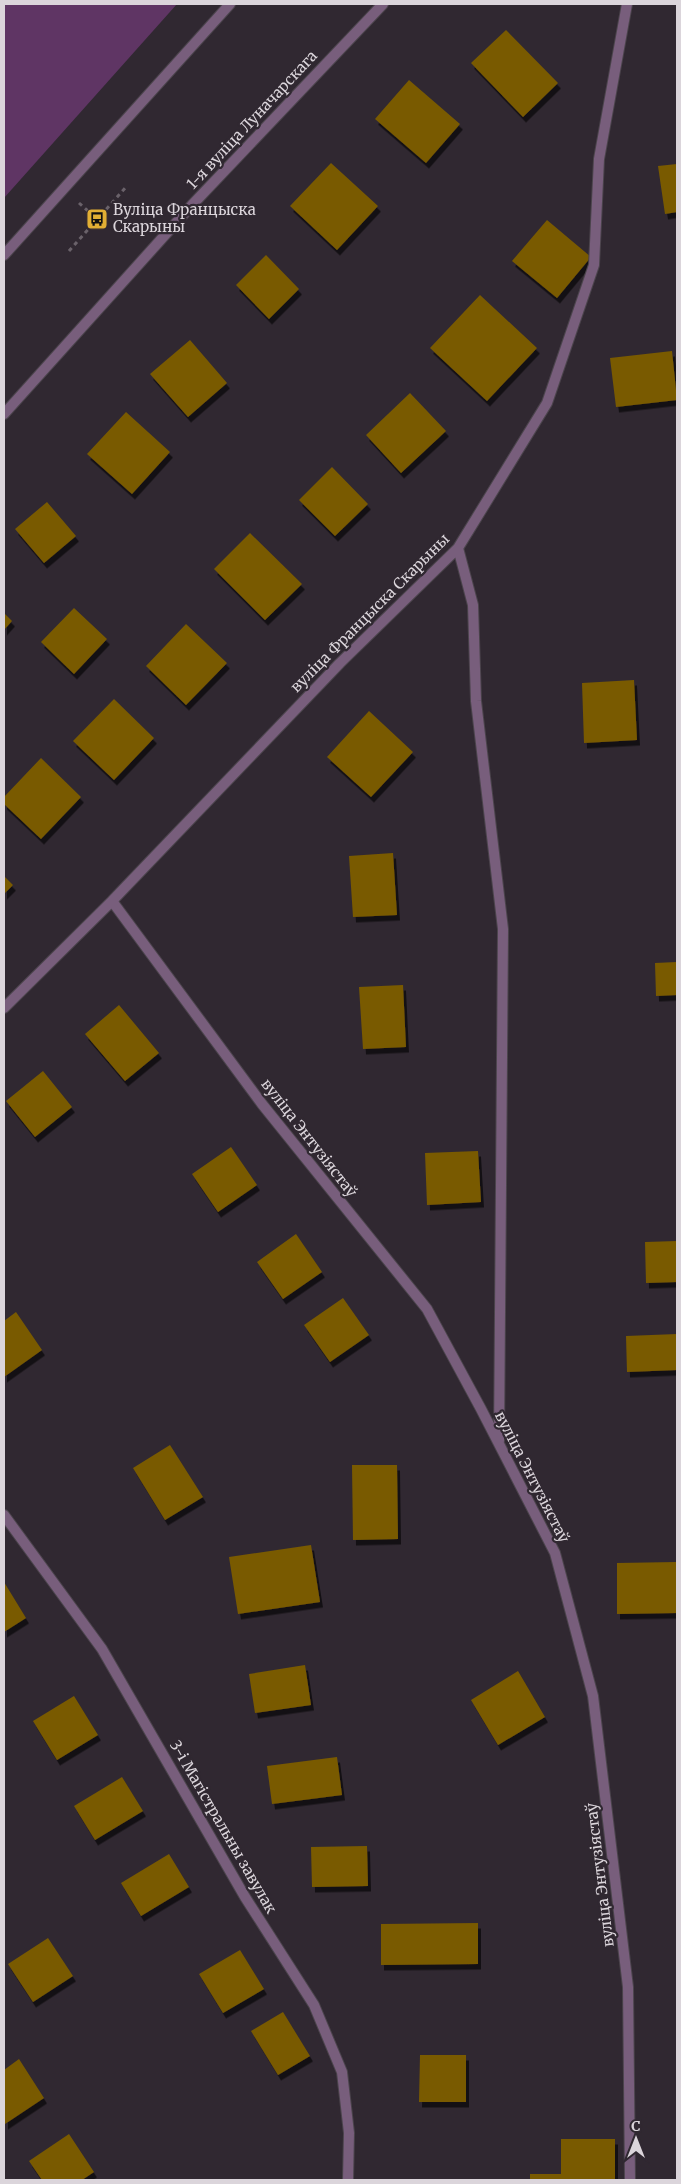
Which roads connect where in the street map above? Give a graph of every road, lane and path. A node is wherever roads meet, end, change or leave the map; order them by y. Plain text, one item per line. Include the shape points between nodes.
1 (230, 4) edge
2 (382, 4) edge
3 (627, 4) edge
4 (127, 186) dead end
5 (69, 251) dead end
6 (4, 255) edge
7 (4, 414) edge
8 (458, 548) junction
9 (112, 901) junction
10 (4, 1008) edge
11 (499, 1444) junction
12 (4, 1515) edge
13 (348, 2180) edge
14 (630, 2180) edge

1 - 6 street
2 - 7 street, 1-я вуліца Луначарскага via 192,205
3 - 8 street, вуліца Францыска Скарыны via 599,159 594,265 547,403
4 - 5 path
8 - 9 street, вуліца Францыска Скарыны via 340,663
8 - 11 street via 473,605 476,701 503,929
9 - 10 street, вуліца Францыска Скарыны
9 - 11 street, вуліца Энтузіястаў via 262,1104 427,1309
11 - 14 street, вуліца Энтузіястаў via 554,1553 593,1696 628,1987
12 - 13 street, 3-і Магістральны завулак via 102,1649 245,1897 314,2005 342,2072 349,2134

